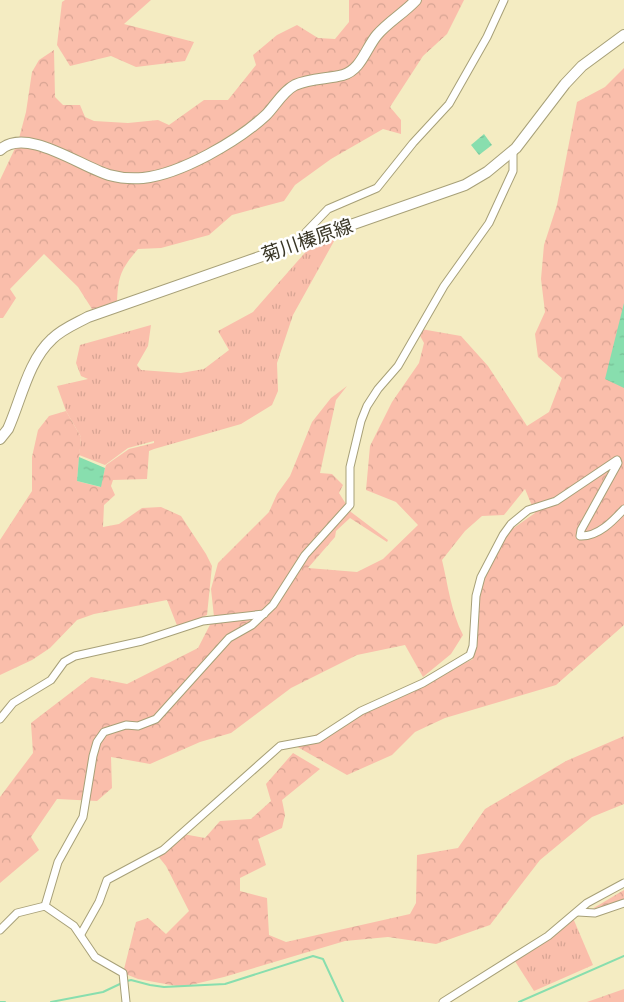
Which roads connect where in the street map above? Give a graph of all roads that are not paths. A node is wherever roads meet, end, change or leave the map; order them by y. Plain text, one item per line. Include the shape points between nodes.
1 (416, 0) edge
2 (504, 0) edge
3 (624, 35) edge
4 (0, 150) edge
5 (513, 151) junction
6 (302, 241) junction
7 (0, 439) edge
8 (624, 509) edge
9 (264, 614) junction
10 (0, 719) edge
11 (624, 883) edge
12 (624, 903) edge
13 (45, 906) junction
14 (578, 912) junction
15 (0, 930) edge
16 (81, 934) junction
17 (126, 1002) edge
18 (443, 1002) edge

1 - 4 main road via 384,27 354,68 343,75 294,86 267,114 230,144 172,169 145,178 128,178 110,175 35,144 9,143
2 - 6 street via 449,104 377,188 328,209
3 - 5 main road, 菊川榛原線 via 582,66
5 - 6 main road, 菊川榛原線 via 465,185
5 - 9 street via 513,171 489,224 444,286 398,366 367,406 350,467 350,505 305,555
6 - 7 main road, 菊川榛原線 via 65,328 41,352 8,429
8 - 16 street via 612,523 580,536 617,460 556,501 528,510 503,535 481,577 470,655 423,684 361,711 318,739 280,746 163,850 107,880
9 - 10 street via 203,621 142,641 75,656 64,662 51,680 13,702
9 - 13 street via 252,626 229,638 156,719 104,732 93,756 83,817 58,862
11 - 14 street via 587,903
12 - 14 street via 595,913
13 - 15 street via 17,913
13 - 16 street
14 - 18 street via 547,936
16 - 17 street via 82,941 95,958 123,974

